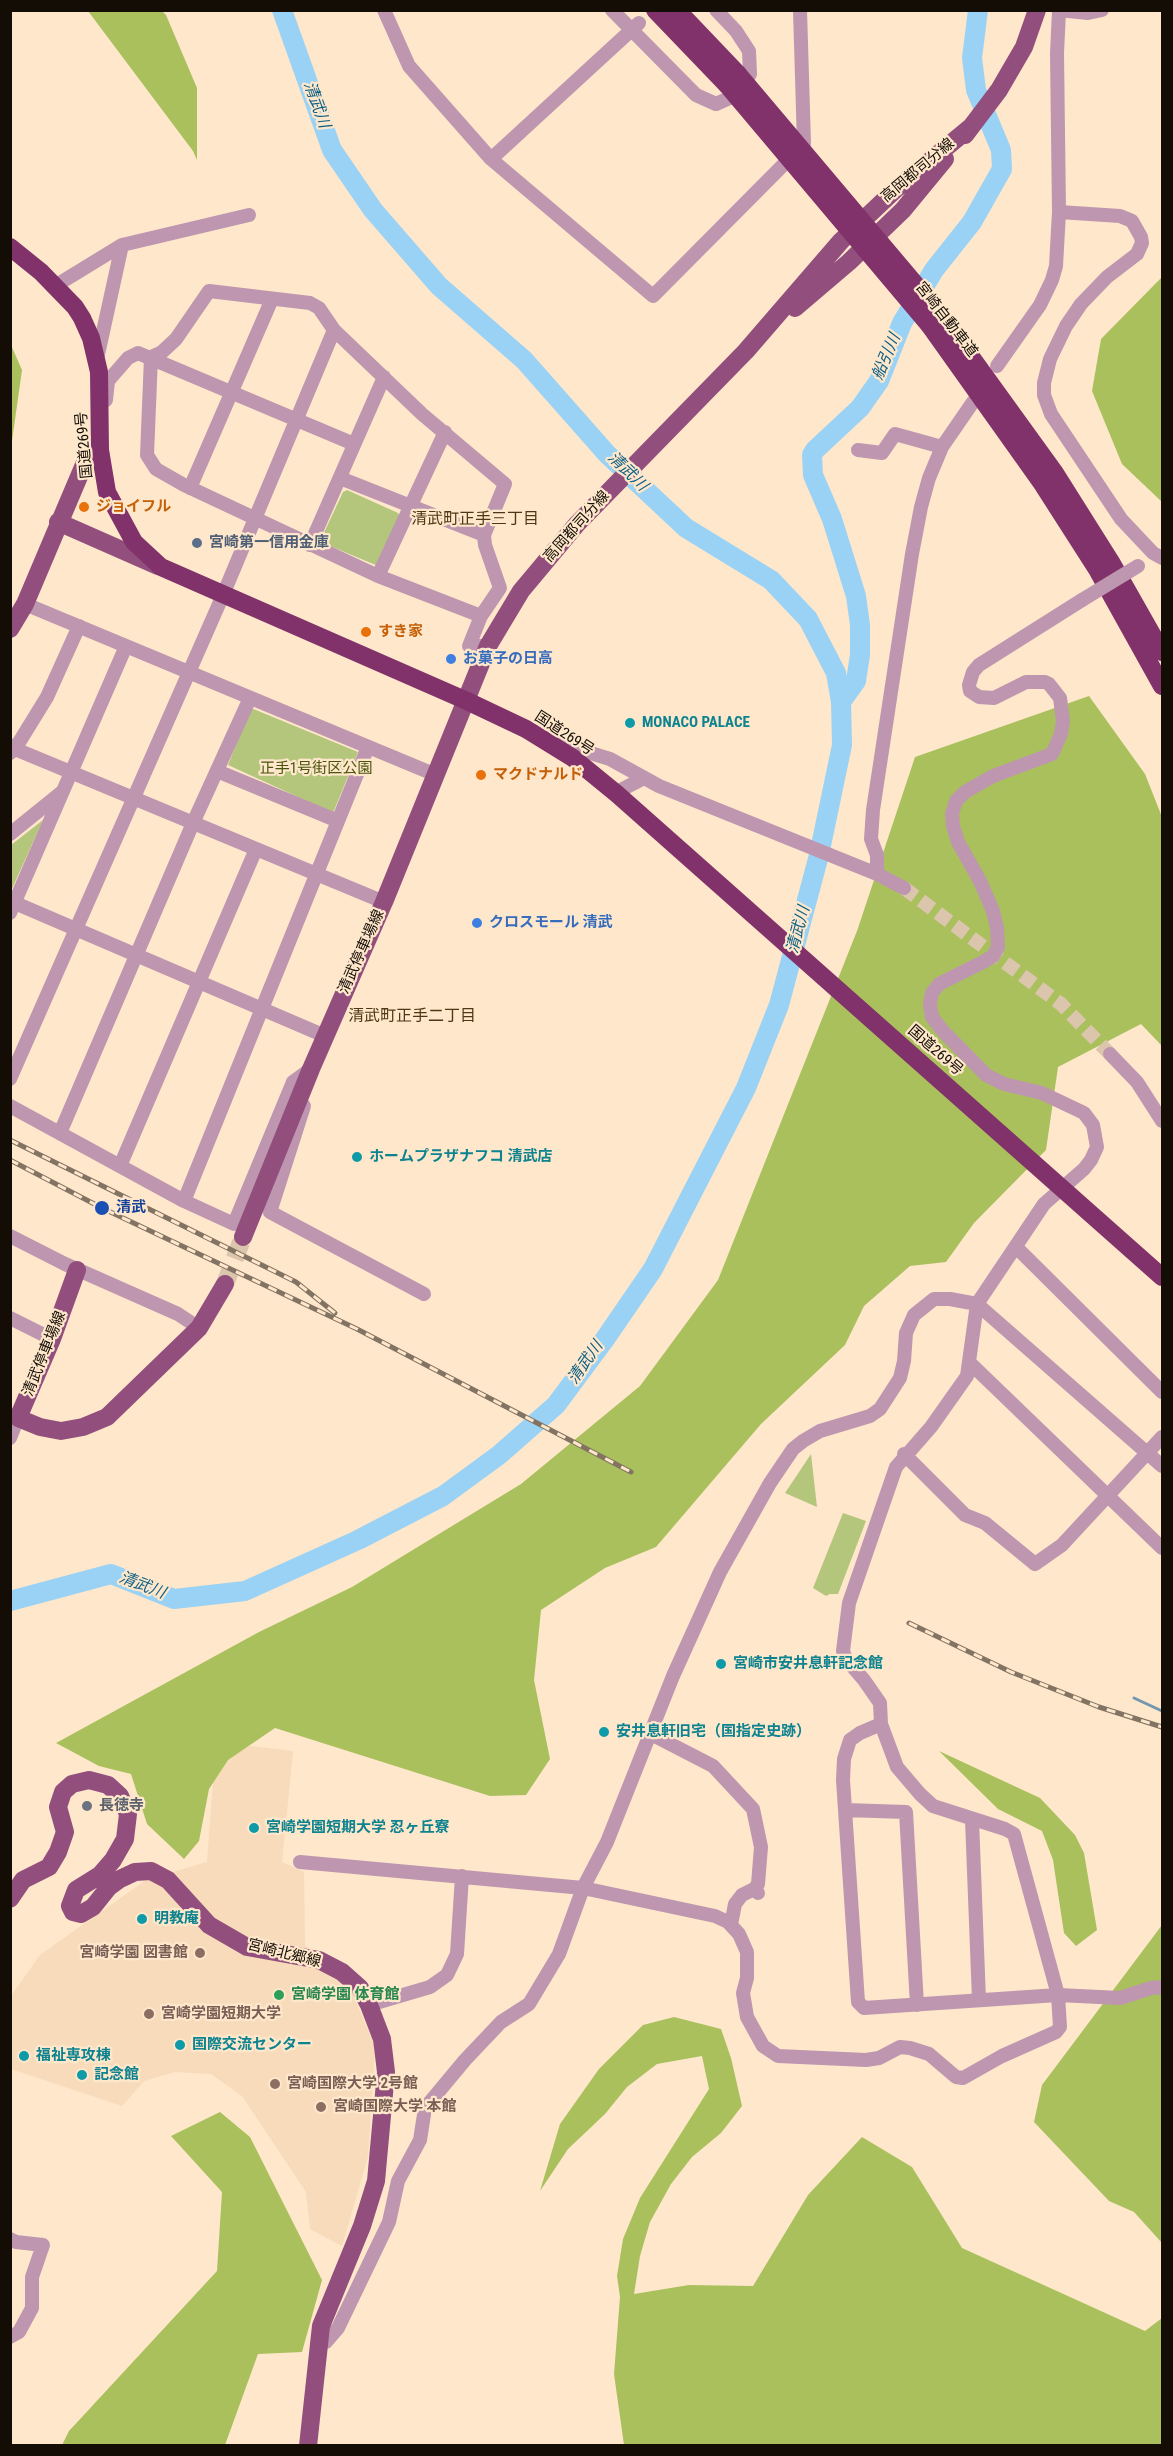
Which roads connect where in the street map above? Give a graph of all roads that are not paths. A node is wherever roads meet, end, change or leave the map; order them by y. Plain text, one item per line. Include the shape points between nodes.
1 (384, 10) edge
2 (612, 10) edge
3 (655, 10) edge
4 (677, 10) edge
5 (716, 10) edge
6 (800, 10) edge
7 (1037, 10) edge
8 (1102, 10) edge
9 (1059, 11) edge
10 (636, 28) junction
11 (733, 80) junction
12 (491, 159) junction
13 (1059, 212) junction
14 (249, 215) dead end
15 (122, 246) junction
16 (10, 247) edge
17 (55, 286) junction
18 (272, 299) junction
19 (934, 319) junction
20 (334, 330) junction
21 (151, 357) junction
22 (96, 361) junction
23 (996, 366) dead end
24 (384, 377) junction
25 (231, 391) junction
26 (973, 402) dead end
27 (296, 419) junction
28 (445, 432) junction
29 (354, 444) junction
30 (942, 447) junction
31 (100, 450) junction
32 (858, 450) dead end
33 (340, 478) junction
34 (190, 488) junction
35 (410, 506) junction
36 (255, 519) junction
37 (58, 522) junction
38 (484, 535) junction
39 (310, 545) junction
40 (1158, 556) edge
41 (162, 567) junction
42 (378, 576) junction
43 (223, 595) junction
44 (25, 604) junction
45 (481, 616) junction
46 (79, 626) junction
47 (10, 629) edge
48 (126, 646) junction
49 (488, 646) junction
50 (1162, 652) edge
51 (188, 673) junction
52 (1162, 686) edge
53 (250, 698) junction
54 (467, 701) junction
55 (526, 729) junction
56 (368, 747) junction
57 (12, 749) edge
58 (217, 771) junction
59 (71, 773) junction
60 (436, 775) junction
61 (644, 778) junction
62 (64, 790) junction
63 (617, 794) junction
64 (133, 798) junction
65 (338, 821) junction
66 (193, 823) junction
67 (10, 834) edge
68 (256, 849) junction
69 (316, 874) junction
70 (877, 874) junction
71 (904, 888) tunnel mouth
72 (384, 902) junction
73 (13, 908) edge
74 (76, 929) junction
75 (136, 955) junction
76 (199, 982) junction
77 (262, 1009) junction
78 (325, 1036) junction
79 (1110, 1054) tunnel mouth
80 (311, 1069) junction
81 (10, 1079) edge
82 (10, 1106) edge
83 (1162, 1121) edge
84 (60, 1133) junction
85 (120, 1166) junction
86 (1064, 1188) junction
87 (184, 1201) junction
88 (10, 1236) edge
89 (243, 1237) tunnel mouth
90 (1016, 1247) junction
91 (77, 1270) junction
92 (1162, 1277) edge
93 (225, 1284) tunnel mouth
94 (424, 1294) dead end
95 (976, 1304) junction
96 (10, 1318) edge
97 (199, 1328) junction
98 (52, 1339) junction
99 (970, 1363) junction
100 (1162, 1392) edge
101 (14, 1416) edge
102 (1162, 1437) edge
103 (10, 1438) edge
104 (1148, 1452) junction
105 (904, 1454) junction
106 (1162, 1466) edge
107 (1108, 1496) junction
108 (1162, 1548) edge
109 (881, 1724) junction
110 (651, 1734) junction
111 (845, 1810) junction
112 (972, 1820) junction
113 (300, 1862) dead end
114 (462, 1876) junction
115 (583, 1888) junction
116 (10, 1899) edge
117 (731, 1924) junction
118 (1162, 1987) edge
119 (1058, 1995) junction
120 (979, 2000) junction
121 (917, 2004) junction
122 (369, 2005) junction
123 (10, 2239) edge
124 (10, 2337) edge
125 (317, 2344) junction
126 (308, 2445) edge

1 - 12 street via 410,66
2 - 10 street
3 - 11 highway, 宮崎自動車道
4 - 11 highway, 宮崎自動車道
5 - 10 street via 749,51 750,74 736,95 716,104 696,95
6 - 12 street via 804,144 653,297
7 - 49 main road, 高岡都司分線 via 1024,47 999,90 903,210 746,351 577,524 521,591
8 - 9 street
9 - 13 street
10 - 12 street
11 - 19 highway, 宮崎自動車道, bridge
13 - 23 street via 1052,280 1040,305
13 - 40 street via 1120,216 1132,221 1141,237 1137,254 1107,277 1066,326 1050,359 1044,395 1051,414 1121,519
14 - 15 street
15 - 17 street
15 - 22 street
16 - 17 highway, 国道269号
17 - 22 highway, 国道269号 via 82,318
18 - 20 street via 310,303 319,308
18 - 21 street via 209,291 176,339
18 - 25 street
19 - 50 highway, 宮崎自動車道 via 1055,473
19 - 52 highway, 宮崎自動車道 via 1098,571
20 - 24 street
20 - 27 street
21 - 25 street
21 - 31 street via 138,353 128,358 108,381
21 - 34 street via 147,455 156,469
22 - 31 highway, 国道269号
24 - 28 street
24 - 29 street
25 - 27 street
25 - 34 street
26 - 30 street
27 - 29 street
27 - 36 street
28 - 35 street
28 - 38 street via 505,484
29 - 33 street
30 - 32 street via 895,434 882,453
30 - 70 street via 919,517 884,732 871,839 877,855
31 - 37 main road via 86,460
31 - 41 highway, 国道269号 via 108,492 134,542
33 - 35 street
33 - 39 street
34 - 36 street
35 - 38 street
35 - 42 street
36 - 39 street
36 - 43 street
37 - 41 main road
37 - 44 main road
38 - 45 street via 500,588
39 - 42 street
40 - 86 street, bridge via 979,665 969,685 970,692 979,697 994,698 1026,681 1045,682 1060,698 1063,721 1052,754 993,776 956,801 953,826 993,911 998,947 993,956 939,984 932,993 932,1017 986,1075 1061,1100 1088,1118 1097,1147 1091,1160
41 - 43 highway, 国道269号
42 - 45 street
43 - 51 street
43 - 54 highway, 国道269号
44 - 46 street
44 - 47 main road
45 - 49 street via 469,646
46 - 48 street
46 - 57 street via 47,697
48 - 51 street
48 - 59 street
49 - 54 main road, 高岡都司分線
51 - 53 street
51 - 64 street
53 - 56 street
53 - 58 street
54 - 55 highway, 国道269号
54 - 60 main road, 清武停車場線
55 - 61 street via 610,759
55 - 63 highway, 国道269号 via 573,758
56 - 60 street
56 - 65 street
57 - 59 street
58 - 65 street
58 - 66 street
59 - 62 street
59 - 64 street
60 - 72 main road, 清武停車場線
61 - 63 street
61 - 70 street
62 - 67 street
62 - 73 street
63 - 86 highway, 国道269号
64 - 66 street
64 - 74 street
65 - 69 street
66 - 68 street
66 - 75 street
68 - 69 street
68 - 76 street
69 - 72 street
69 - 77 street
70 - 71 street
72 - 78 main road, 清武停車場線
73 - 74 street
74 - 75 street
74 - 81 street
75 - 76 street
75 - 84 street
76 - 77 street
76 - 85 street
77 - 78 street
77 - 87 street
78 - 80 main road, 清武停車場線
79 - 83 street via 1137,1082
80 - 87 street via 292,1082 234,1224
80 - 89 main road, 清武停車場線
80 - 94 street via 308,1095 270,1212
82 - 84 street
84 - 85 street
85 - 87 street
86 - 90 street via 1044,1204
86 - 92 highway, 国道269号
88 - 91 street
90 - 95 street
90 - 100 street
91 - 97 street via 178,1314
91 - 98 main road, 清武停車場線
93 - 97 main road
95 - 99 street
95 - 104 street
95 - 110 street via 942,1298 927,1302 909,1323 903,1370 879,1409 870,1416 820,1431 793,1449 720,1572
96 - 98 street
97 - 101 main road via 107,1417 61,1431
98 - 101 main road, 清武停車場線
99 - 105 street via 967,1376 951,1400
99 - 107 street
101 - 103 street
102 - 104 street
104 - 106 street
104 - 107 street
105 - 107 street via 965,1515 984,1523 1035,1564 1062,1545
105 - 109 street via 896,1467 849,1603 843,1651 880,1703
107 - 108 street
109 - 111 street via 850,1740 844,1759
109 - 112 street via 897,1767 920,1794 933,1806
110 - 115 street via 607,1842
110 - 117 street via 713,1766 753,1809 761,1847 758,1884 756,1891 741,1895
111 - 121 street via 906,1812
111 - 121 street via 858,2002 864,2008
112 - 119 street via 1014,1834
112 - 120 street
113 - 114 street
114 - 115 street
114 - 122 street via 457,1954 447,1975 430,1987
115 - 117 street via 715,1916
115 - 125 street via 559,1954 536,1995 501,2022 425,2108 420,2140 398,2181 389,2222 338,2328 326,2342
116 - 122 main road, 宮崎北郷線 via 23,1880 49,1867 65,1832 58,1807 63,1792 72,1784 89,1779 108,1785 120,1796 128,1814 125,1839 100,1875 76,1890 70,1906 73,1912 81,1914 93,1906 120,1879 135,1872 151,1871 168,1880 209,1925 247,1947 327,1964 360,1989
117 - 119 street via 747,1952 743,1993 747,2017 763,2046 778,2056 866,2060 900,2047 910,2048 929,2054 956,2077 963,2078 1056,2032 1060,2027
118 - 119 street via 1120,1998
119 - 120 street
120 - 121 street
122 - 125 main road, 宮崎北郷線 via 382,2039 386,2072 376,2181
123 - 124 street via 44,2245 32,2277 32,2308 19,2332
125 - 126 main road, 宮崎北郷線

